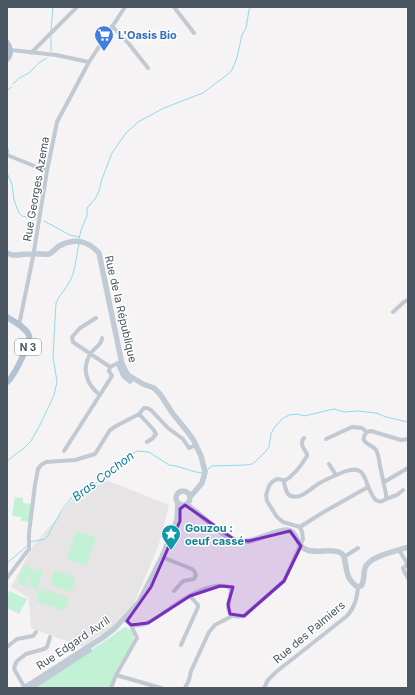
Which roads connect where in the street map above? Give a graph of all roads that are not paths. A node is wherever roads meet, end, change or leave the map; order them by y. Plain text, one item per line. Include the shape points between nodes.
1 (77, 7) edge
2 (125, 7) edge
3 (174, 7) edge
4 (112, 26) junction
5 (194, 33) dead end
6 (7, 43) edge
7 (10, 50) junction
8 (31, 53) junction
9 (7, 59) edge
10 (89, 62) junction
11 (148, 68) dead end
12 (7, 155) edge
13 (47, 171) junction
14 (7, 253) edge
15 (34, 255) junction
16 (408, 300) edge
17 (393, 312) dead end
18 (7, 317) edge
19 (96, 318) dead end
20 (19, 325) junction
21 (102, 338) dead end
22 (91, 354) junction
23 (110, 366) junction
24 (121, 367) junction
25 (112, 376) junction
26 (7, 382) edge
27 (100, 395) junction
28 (139, 414) junction
29 (367, 432) junction
30 (304, 438) dead end
31 (326, 439) dead end
32 (408, 439) edge
33 (147, 442) dead end
34 (194, 446) junction
35 (64, 451) dead end
36 (329, 464) dead end
37 (408, 468) edge
38 (336, 475) junction
39 (204, 477) junction
40 (284, 481) junction
41 (384, 482) junction
42 (368, 487) junction
43 (403, 490) dead end
44 (187, 491) junction
45 (386, 499) junction
46 (186, 502) junction
47 (300, 527) junction
48 (301, 546) junction
49 (408, 547) edge
50 (358, 548) dead end
51 (399, 550) junction
52 (344, 557) junction
53 (164, 558) junction
54 (7, 578) edge
55 (408, 578) edge
56 (358, 587) junction
57 (174, 591) dead end
58 (190, 596) junction
59 (232, 616) junction
60 (127, 622) junction
61 (36, 632) dead end
62 (50, 638) dead end
63 (181, 645) dead end
64 (7, 647) edge
65 (116, 675) junction
66 (26, 688) edge
67 (111, 688) edge
68 (161, 688) edge
69 (185, 688) edge
70 (264, 688) edge

1 - 8 street
2 - 4 street, Rue Georges Azema
3 - 5 street
4 - 10 street, Rue Georges Azema
4 - 11 street
6 - 7 main road
7 - 8 street
7 - 9 main road
8 - 10 street
10 - 13 street, Rue Georges Azema via 56,122
12 - 13 street
13 - 15 street, Rue Georges Azema
14 - 15 street, Rue de la République
15 - 20 street, Rue Georges Azema
15 - 24 street, Rue de la République via 48,254 74,241 90,245 96,258
16 - 17 street
18 - 20 main road, N 3
19 - 22 street via 80,328 72,337 73,342
20 - 26 main road, N 3 via 28,333 30,340 14,374
21 - 22 street via 101,344
22 - 23 street
22 - 27 street via 86,365 86,375 89,385
23 - 24 street
23 - 25 street
24 - 25 street
24 - 34 street, Rue de la République via 124,376 157,395
25 - 27 street
27 - 35 street
28 - 33 street via 156,434
28 - 34 street via 144,408 149,409 189,448
28 - 54 street via 116,426 106,435 95,454 41,465 35,485 29,549
29 - 31 street via 362,428 352,427
29 - 32 street via 400,440
29 - 41 street via 364,441 377,451
30 - 40 street via 302,443 307,456
34 - 39 street, Rue de la République via 204,468
36 - 38 street
37 - 41 street
38 - 40 street via 299,496 288,493
38 - 42 street via 358,470 363,474
39 - 44 street
39 - 46 street
40 - 47 street via 277,479 272,482 266,495 267,501 283,522
41 - 45 street
42 - 45 street via 374,498 383,502
42 - 47 street
43 - 45 street
44 - 46 street
44 - 46 street via 177,494 176,498
46 - 48 street via 220,532 234,540 249,541 286,530 296,535
46 - 53 street, Rue Edgard Avril
47 - 48 street via 303,536
48 - 52 street via 311,551 337,552
48 - 59 street via 284,581 244,616
49 - 51 street
50 - 52 street
51 - 55 street via 407,563 403,570
51 - 56 street via 369,562 365,567 364,582
52 - 56 street via 348,578
53 - 57 street via 192,569 196,574 194,579 183,581
53 - 60 street, Rue Edgard Avril
56 - 70 street, Rue des Palmiers via 353,609 347,616 276,672
58 - 59 street via 214,586 229,588 231,595 228,608
58 - 60 street via 148,623
58 - 63 street via 198,607
59 - 69 street via 209,632
60 - 65 street via 137,638
60 - 66 street, Rue Edgard Avril
61 - 64 street via 33,636 17,639
62 - 66 street via 47,647 26,654 15,665 14,669
65 - 67 street
65 - 68 street

